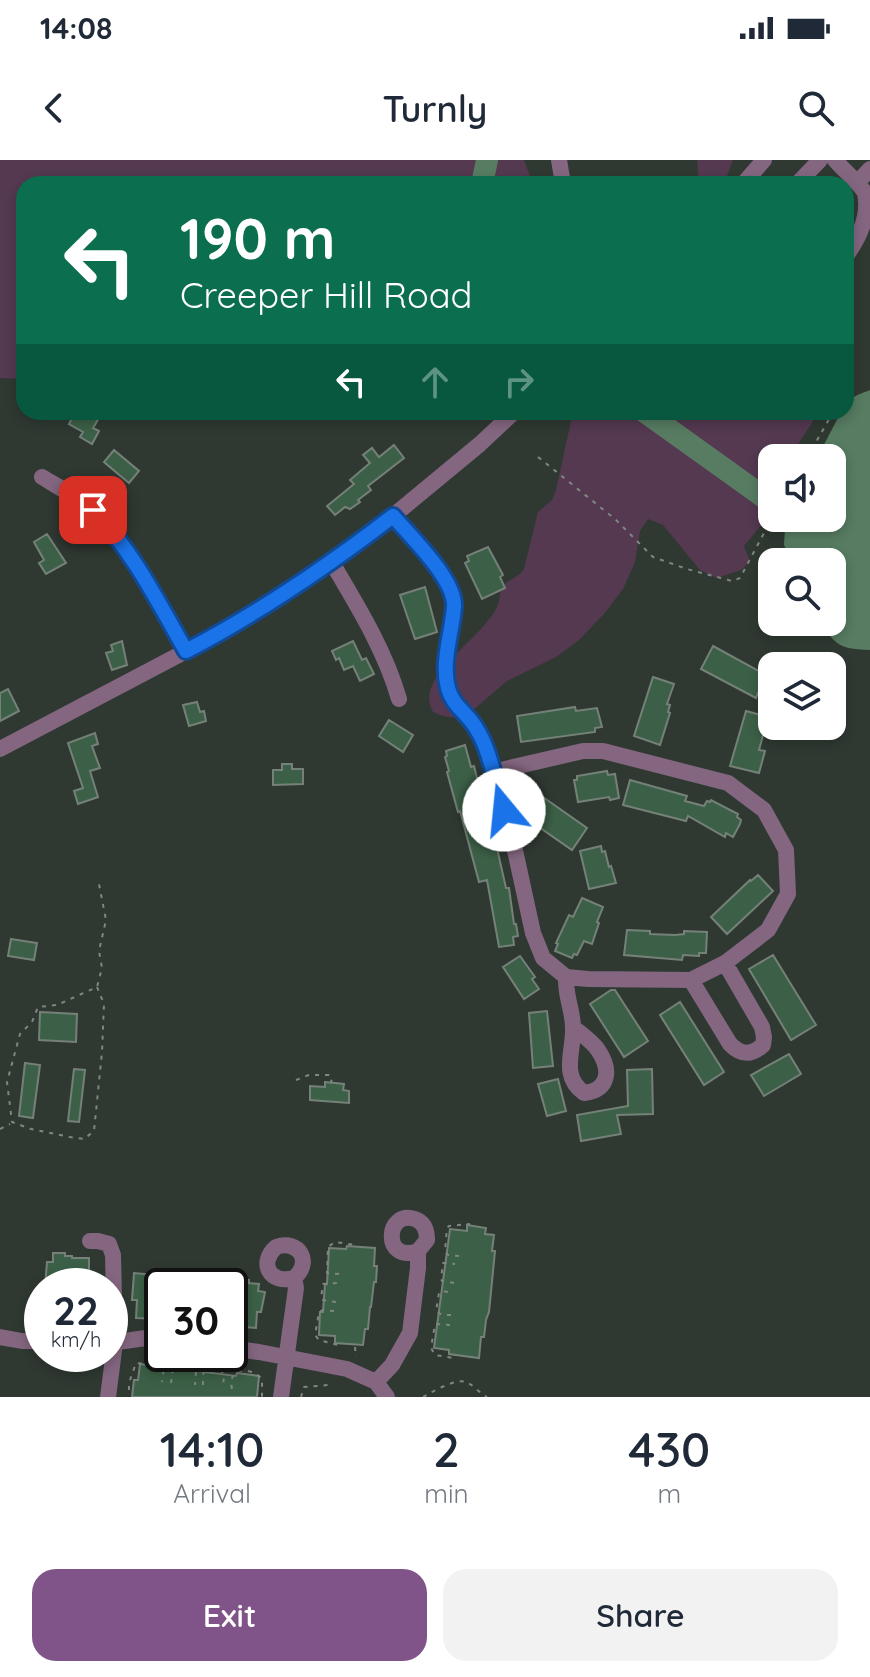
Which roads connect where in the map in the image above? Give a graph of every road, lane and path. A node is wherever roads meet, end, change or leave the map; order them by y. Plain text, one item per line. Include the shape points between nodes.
1 (764, 160) edge
2 (820, 160) edge
3 (835, 160) edge
4 (870, 169) edge
5 (751, 176) edge
6 (805, 176) edge
7 (850, 176) edge
8 (854, 180) edge
9 (857, 183) junction
10 (854, 245) edge
11 (506, 420) edge
12 (828, 420) edge
13 (815, 444) edge
14 (538, 457) dead end
15 (42, 477) dead end
16 (393, 516) junction
17 (764, 532) edge
18 (331, 561) junction
19 (186, 651) junction
20 (399, 699) dead end
21 (0, 749) edge
22 (492, 772) junction
23 (99, 884) dead end
24 (725, 963) junction
25 (566, 977) junction
26 (691, 980) junction
27 (97, 987) junction
28 (573, 1027) dead end
29 (296, 1080) dead end
30 (331, 1083) dead end
31 (12, 1122) junction
32 (0, 1129) edge
33 (470, 1224) dead end
34 (90, 1241) dead end
35 (355, 1245) dead end
36 (418, 1251) dead end
37 (459, 1256) dead end
38 (455, 1264) dead end
39 (113, 1268) edge
40 (339, 1274) dead end
41 (294, 1278) dead end
42 (337, 1283) dead end
43 (454, 1283) dead end
44 (453, 1293) dead end
45 (336, 1302) dead end
46 (334, 1311) dead end
47 (451, 1315) dead end
48 (450, 1325) dead end
49 (0, 1337) edge
50 (24, 1341) edge
51 (342, 1346) dead end
52 (248, 1351) edge
53 (456, 1357) dead end
54 (286, 1358) junction
55 (110, 1372) edge
56 (162, 1382) dead end
57 (376, 1382) junction
58 (171, 1383) dead end
59 (195, 1385) dead end
60 (203, 1385) dead end
61 (329, 1385) dead end
62 (223, 1388) dead end
63 (232, 1389) dead end
64 (129, 1390) dead end
65 (108, 1397) edge
66 (262, 1397) edge
67 (281, 1397) edge
68 (301, 1397) edge
69 (387, 1397) edge
70 (423, 1397) edge
71 (487, 1397) edge

1 - 5 street
2 - 6 street
3 - 7 street
4 - 9 street
8 - 9 street
9 - 10 street via 867,197 869,215
11 - 16 street
12 - 13 path
14 - 17 path via 653,557 687,569 732,581 740,578
15 - 19 street via 111,528
16 - 18 street
16 - 22 street via 445,577 454,603 447,687 475,726
18 - 19 street
18 - 20 street via 376,643
19 - 21 street
22 - 24 street via 603,751 728,783 764,810 786,850 788,894 768,930
22 - 25 street via 533,935 543,958
23 - 27 path via 106,920
24 - 26 street
24 - 26 street via 762,1027 764,1043 759,1049 743,1054 730,1044
25 - 26 street
25 - 28 street
27 - 31 path via 57,1005 38,1007 20,1034 7,1082
27 - 31 path via 104,1004 94,1131 84,1139
29 - 30 path via 329,1075
31 - 32 path
33 - 37 path via 447,1228 445,1251
34 - 39 street via 116,1242
35 - 40 path via 335,1242 328,1247 327,1273
36 - 57 street via 410,1333
38 - 43 path via 443,1263 441,1279
41 - 54 street
42 - 45 path via 323,1284 321,1298
44 - 47 path via 439,1293 436,1311
46 - 51 path via 319,1312 315,1335
48 - 53 path via 435,1324 431,1348 435,1355
49 - 50 street
52 - 54 street
54 - 57 street via 347,1369
54 - 67 street
55 - 65 street
56 - 64 path via 161,1365 136,1363
57 - 69 street
58 - 59 path via 173,1368 185,1367 196,1372
60 - 62 path via 205,1370 221,1371
61 - 68 path via 304,1387
63 - 66 path via 233,1374 256,1373 262,1379
70 - 71 path via 461,1381

